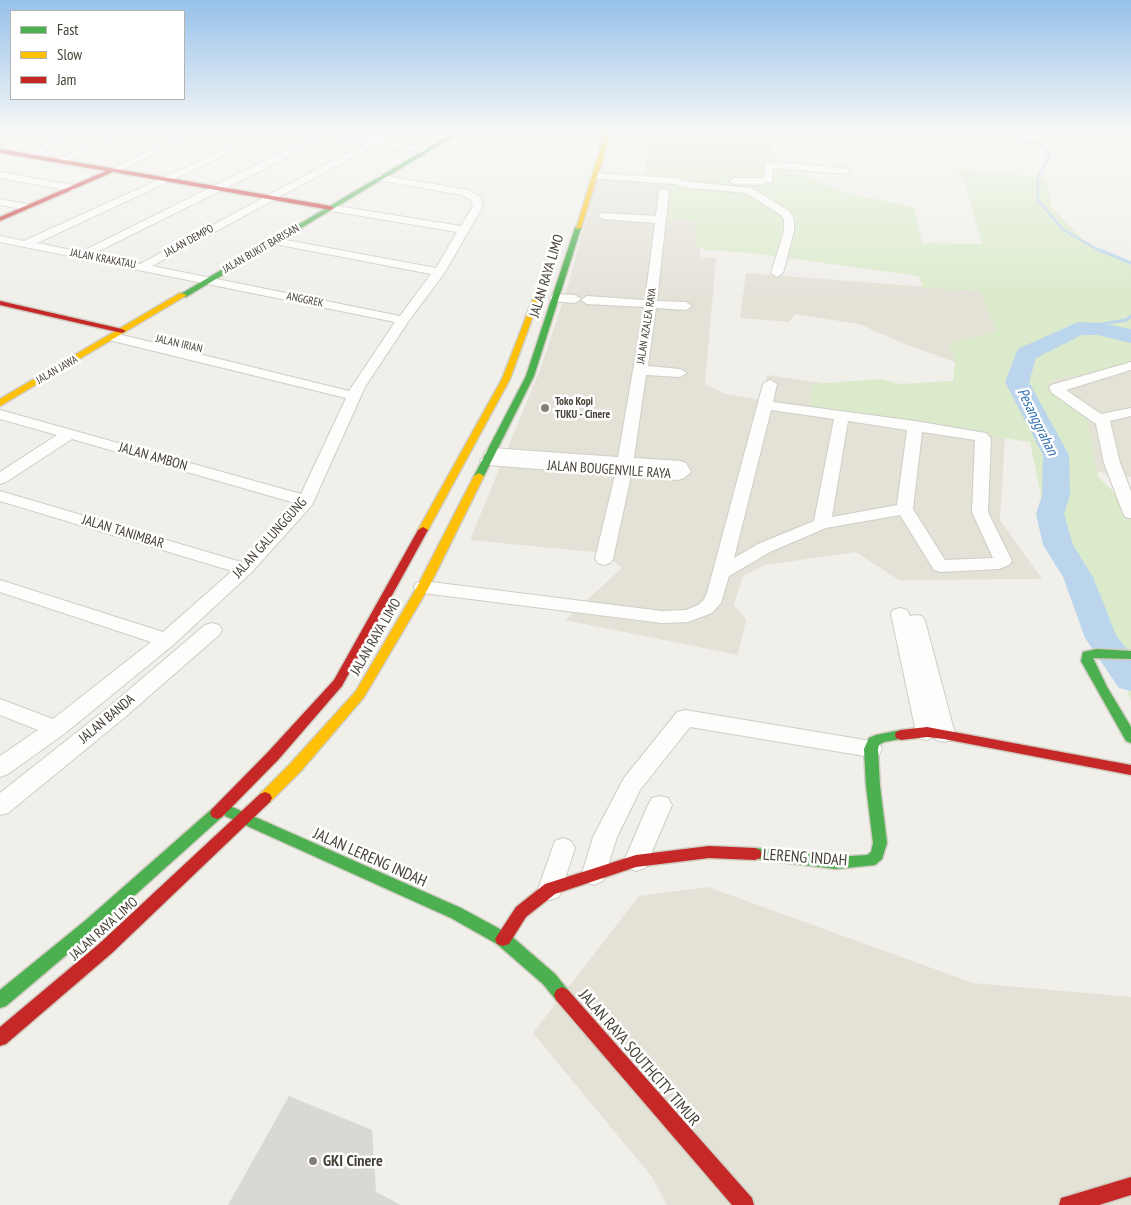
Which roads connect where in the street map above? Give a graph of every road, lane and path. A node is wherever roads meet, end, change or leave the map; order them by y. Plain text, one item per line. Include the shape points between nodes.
1 (68, 187) edge
2 (147, 187) edge
3 (214, 187) edge
4 (289, 187) edge
5 (365, 187) edge
6 (436, 187) edge
7 (591, 187) edge
8 (668, 187) edge
9 (716, 187) edge
10 (72, 188) joint
11 (219, 188) junction
12 (270, 197) junction
13 (0, 202) edge
14 (28, 207) junction
15 (331, 208) junction
16 (603, 216) dead end
17 (0, 219) edge
18 (661, 220) junction
19 (464, 230) junction
20 (0, 239) edge
21 (275, 241) junction
22 (26, 244) junction
23 (553, 252) dead end
24 (83, 255) junction
25 (142, 267) junction
26 (439, 272) junction
27 (777, 273) dead end
28 (207, 280) junction
29 (541, 285) junction
30 (557, 292) junction
31 (0, 303) edge
32 (651, 304) junction
33 (686, 306) dead end
34 (0, 310) edge
35 (403, 320) junction
36 (118, 334) junction
37 (1131, 366) edge
38 (640, 370) junction
39 (680, 373) dead end
40 (770, 384) dead end
41 (356, 392) junction
42 (0, 403) edge
43 (765, 405) junction
44 (1131, 412) edge
45 (0, 414) edge
46 (842, 416) junction
47 (1101, 421) junction
48 (1131, 425) edge
49 (915, 426) junction
50 (70, 434) junction
51 (490, 456) junction
52 (1112, 463) junction
53 (1131, 465) edge
54 (624, 466) junction
55 (0, 479) edge
56 (1125, 482) edge
57 (0, 496) edge
58 (306, 501) junction
59 (905, 509) junction
60 (1131, 513) edge
61 (822, 524) junction
62 (604, 559) dead end
63 (245, 569) junction
64 (722, 573) junction
65 (0, 586) edge
66 (423, 587) junction
67 (907, 618) dead end
68 (212, 630) dead end
69 (166, 640) junction
70 (1131, 655) edge
71 (0, 707) edge
72 (56, 728) junction
73 (935, 733) junction
74 (1131, 738) edge
75 (872, 749) junction
76 (0, 768) edge
77 (1131, 770) edge
78 (660, 805) dead end
79 (0, 806) edge
80 (223, 808) junction
81 (244, 819) junction
82 (563, 848) dead end
83 (636, 861) junction
84 (594, 874) junction
85 (550, 889) junction
86 (503, 939) junction
87 (0, 1000) edge
88 (0, 1038) edge
89 (1131, 1186) edge
90 (745, 1205) edge
91 (1068, 1205) edge

1 - 10 street
2 - 22 street
3 - 11 street
4 - 12 street, JALAN DEMPO
5 - 15 street, JALAN BUKIT BARISAN
6 - 19 street, JALAN GALUNGGUNG via 465,192 474,197 478,206
7 - 30 street, JALAN RAYA LIMO
8 - 18 street, JALAN AZALEA RAYA
9 - 27 street via 748,190 789,219 789,231
10 - 14 street
11 - 12 street
11 - 24 street
12 - 15 street
12 - 25 street, JALAN DEMPO
13 - 14 street
14 - 17 street
15 - 19 street
15 - 21 street, JALAN BUKIT BARISAN
16 - 18 street
18 - 32 street, JALAN AZALEA RAYA
19 - 26 street, JALAN GALUNGGUNG
20 - 22 street, JALAN KRAKATAU
21 - 26 street
21 - 28 street, JALAN BUKIT BARISAN
22 - 24 street, JALAN KRAKATAU
23 - 29 street, JALAN RAYA LIMO
24 - 25 street, JALAN KRAKATAU
25 - 28 street, JALAN KRAKATAU
26 - 35 street, JALAN GALUNGGUNG
28 - 35 street, ANGGREK
28 - 36 street, JALAN BUKIT BARISAN
29 - 30 street
29 - 80 street, JALAN RAYA LIMO via 506,379 338,683
30 - 32 street via 581,299
30 - 51 street, JALAN RAYA LIMO via 530,376
31 - 36 street, JALAN IRIAN
32 - 33 street
32 - 38 street, JALAN AZALEA RAYA
34 - 36 street, JALAN IRIAN
35 - 41 street, JALAN GALUNGGUNG
36 - 41 street, JALAN IRIAN
36 - 42 street, JALAN JAWA
37 - 47 street via 1056,387
38 - 39 street
38 - 54 street, JALAN AZALEA RAYA
40 - 43 street
41 - 58 street, JALAN GALUNGGUNG
43 - 46 street
43 - 64 street
44 - 47 street
45 - 50 street, JALAN AMBON
46 - 49 street
46 - 61 street
47 - 48 street
47 - 52 street
49 - 59 street
49 - 59 street via 976,434 983,438 980,512 1003,561 940,566
50 - 55 street
50 - 58 street, JALAN AMBON
51 - 54 street, JALAN BOUGENVILE RAYA
51 - 66 street, JALAN RAYA LIMO
52 - 53 street
52 - 56 street
54 - 62 street, JALAN AZALEA RAYA
56 - 60 street
57 - 63 street, JALAN TANIMBAR
58 - 63 street, JALAN GALUNGGUNG
59 - 61 street
61 - 64 street via 764,548
63 - 69 street, JALAN GALUNGGUNG
64 - 66 street via 716,594 708,606 693,614 672,617
65 - 69 street
66 - 81 street, JALAN RAYA LIMO via 360,694 296,767
67 - 73 street
68 - 79 street, JALAN BANDA
69 - 72 street, JALAN GALUNGGUNG
70 - 74 street via 1087,655 1101,688
71 - 72 street
72 - 76 street, JALAN GALUNGGUNG
73 - 75 street via 881,738 874,742
73 - 77 street
75 - 83 street, LERENG INDAH via 880,843 877,856 870,861 836,863 709,852
75 - 84 street via 686,718 632,784 605,836
78 - 83 street
80 - 81 street, JALAN LERENG INDAH
80 - 87 street, JALAN RAYA LIMO via 91,925
81 - 86 street, JALAN LERENG INDAH via 456,913
81 - 88 street, JALAN RAYA LIMO via 106,948
82 - 85 street
83 - 84 street, LERENG INDAH
84 - 85 street, LERENG INDAH
85 - 86 street, LERENG INDAH via 521,912
86 - 90 street, JALAN RAYA SOUTHCITY TIMUR via 549,979
89 - 91 street

